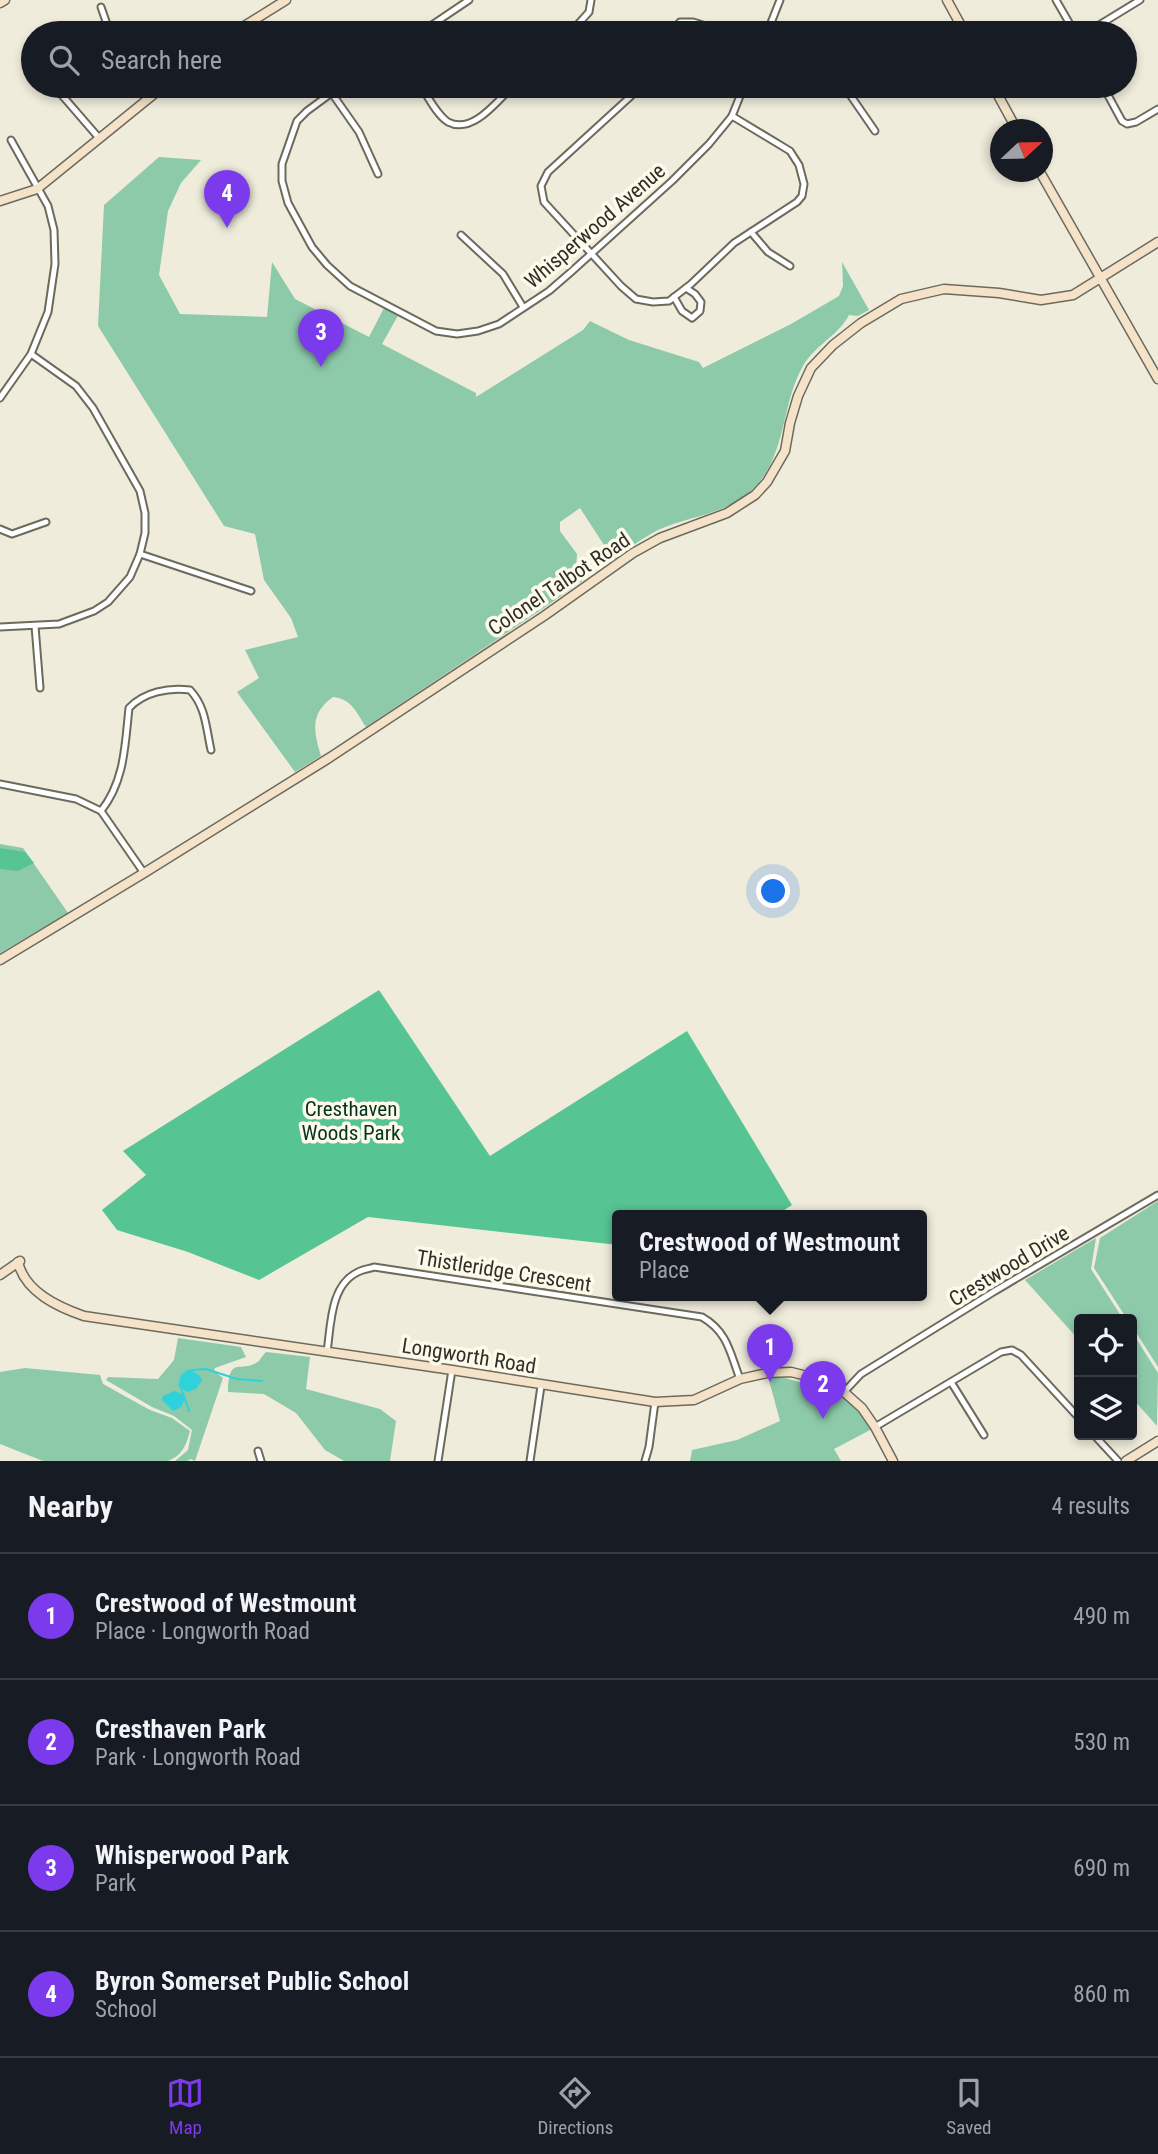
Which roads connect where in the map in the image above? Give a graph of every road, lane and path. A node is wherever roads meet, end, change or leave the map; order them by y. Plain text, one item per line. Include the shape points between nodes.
1 (5, 0) edge
2 (286, 0) edge
3 (469, 0) edge
4 (591, 0) edge
5 (780, 0) edge
6 (947, 0) edge
7 (1056, 0) edge
8 (1140, 0) edge
9 (0, 3) edge
10 (101, 7) dead end
11 (106, 21) edge
12 (252, 21) edge
13 (438, 21) edge
14 (581, 21) edge
15 (772, 21) edge
16 (958, 21) edge
17 (1068, 21) edge
18 (1106, 21) edge
19 (64, 98) edge
20 (146, 98) edge
21 (323, 98) edge
22 (335, 98) edge
23 (429, 98) edge
24 (500, 98) edge
25 (629, 98) edge
26 (739, 98) edge
27 (852, 98) edge
28 (1000, 98) edge
29 (1110, 98) edge
30 (1158, 109) edge
31 (732, 116) junction
32 (1011, 119) edge
33 (875, 131) dead end
34 (99, 138) junction
35 (11, 140) dead end
36 (379, 174) dead end
37 (1046, 182) edge
38 (37, 189) junction
39 (0, 201) edge
40 (751, 232) junction
41 (461, 235) dead end
42 (1158, 242) edge
43 (593, 253) junction
44 (790, 266) dead end
45 (1100, 279) junction
46 (687, 288) junction
47 (674, 297) junction
48 (523, 307) junction
49 (31, 354) junction
50 (1158, 379) edge
51 (0, 398) edge
52 (46, 522) dead end
53 (0, 529) edge
54 (140, 554) junction
55 (251, 591) dead end
56 (35, 626) junction
57 (0, 627) edge
58 (40, 688) dead end
59 (211, 750) dead end
60 (0, 784) edge
61 (101, 811) junction
62 (144, 873) junction
63 (0, 960) edge
64 (1158, 1195) edge
65 (0, 1275) edge
66 (327, 1352) junction
67 (452, 1370) junction
68 (740, 1379) junction
69 (951, 1382) junction
70 (541, 1386) junction
71 (844, 1392) junction
72 (655, 1402) junction
73 (1074, 1412) edge
74 (876, 1427) junction
75 (984, 1435) dead end
76 (1099, 1440) edge
77 (1158, 1441) edge
78 (258, 1451) dead end
79 (261, 1461) edge
80 (438, 1461) edge
81 (530, 1461) edge
82 (645, 1461) edge
83 (893, 1461) edge
84 (1118, 1461) edge
85 (1126, 1461) edge

1 - 9 main road
2 - 12 main road
3 - 13 street
4 - 14 street
5 - 15 street
6 - 16 main road
7 - 17 street
8 - 18 street
10 - 11 street
19 - 34 street
20 - 34 main road
21 - 48 street, Whisperwood Avenue via 298,121 282,164 282,181 297,222 327,265 350,286 436,331 478,331 499,324
22 - 36 street via 359,132
23 - 24 street via 449,122 465,125
25 - 43 street via 548,172 541,186 544,202
26 - 31 street, Whisperwood Avenue
27 - 33 street
28 - 32 main road
29 - 30 street via 1127,124
31 - 40 street via 790,151 804,184 797,202
31 - 43 street, Whisperwood Avenue via 672,181
34 - 38 main road
35 - 38 street
37 - 45 main road
38 - 39 main road
38 - 49 street via 48,206 54,230 55,264 48,312
40 - 44 street via 768,252
40 - 46 street
41 - 48 street via 503,274
42 - 45 main road, Colonel Talbot Road
43 - 47 street via 636,299 653,302
43 - 48 street, Whisperwood Avenue
45 - 50 main road
45 - 62 main road, Colonel Talbot Road via 1073,295 1041,300 944,289 901,299 861,323 811,368 798,396 785,451 755,495 727,513 660,538 633,554 329,758
46 - 47 street
46 - 47 street via 701,302 701,311 692,318
49 - 51 street
49 - 54 street via 76,386 140,491 145,533
52 - 53 street via 12,534
54 - 55 street
54 - 56 street via 130,577 108,602 74,620
56 - 57 street
56 - 58 street
59 - 61 street via 205,716 190,690 175,688 142,697 129,708 122,769
60 - 61 street via 76,799
61 - 62 street
62 - 63 main road, Colonel Talbot Road
64 - 71 street, Crestwood Drive via 872,1367
65 - 66 main road, Longworth Road via 20,1261 20,1272 50,1302 84,1316
66 - 67 main road, Longworth Road
66 - 68 street, Thistleridge Crescent via 336,1295 344,1282 374,1267 702,1317 725,1338
67 - 70 main road, Longworth Road
67 - 80 street
68 - 71 main road, Longworth Road via 792,1372
68 - 72 main road, Longworth Road via 694,1400
69 - 73 street via 1012,1350 1021,1354
69 - 74 street
69 - 75 street
70 - 72 main road, Longworth Road
70 - 81 street
71 - 74 main road, Longworth Road
72 - 82 street
74 - 83 main road, Longworth Road
76 - 84 street
77 - 85 main road
78 - 79 street

